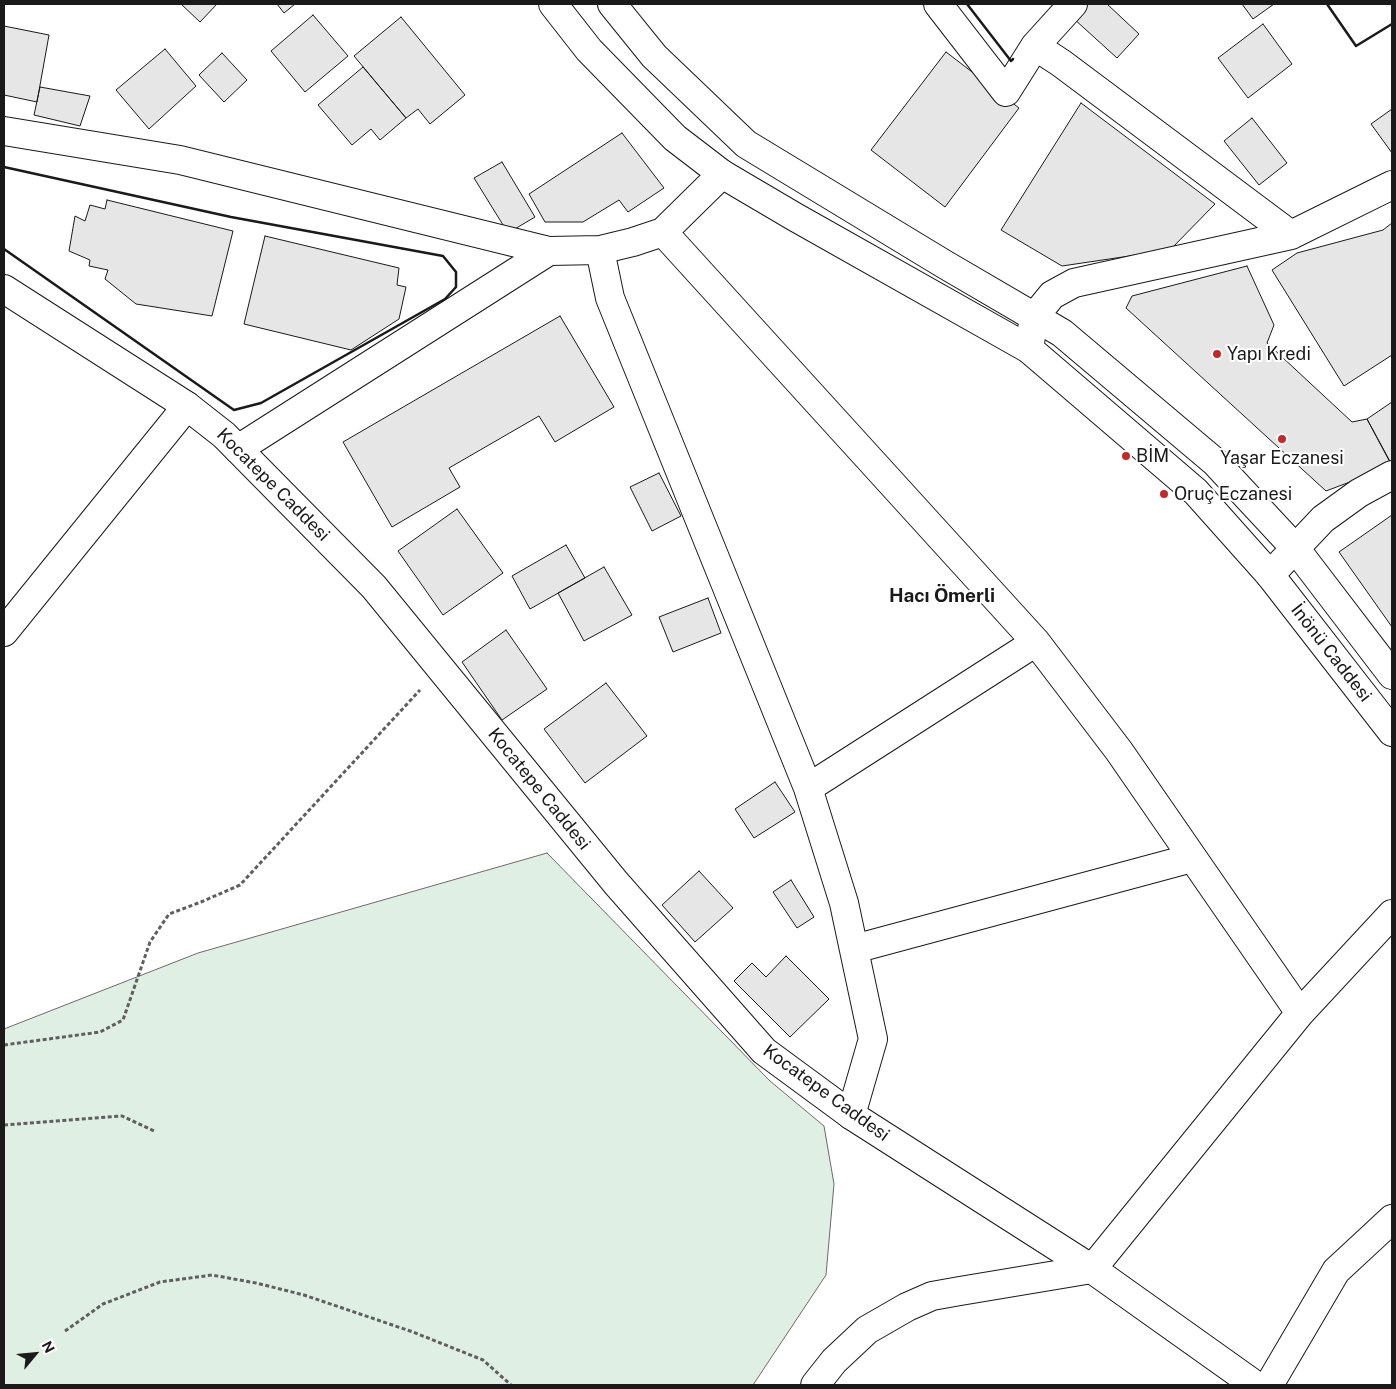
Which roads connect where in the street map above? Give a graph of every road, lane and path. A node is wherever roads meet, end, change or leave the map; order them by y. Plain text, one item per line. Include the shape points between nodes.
1 (553, 4) edge
2 (612, 4) edge
3 (938, 4) edge
4 (1073, 4) edge
5 (1035, 46) junction
6 (4, 131) edge
7 (722, 174) junction
8 (1392, 185) edge
9 (663, 232) junction
10 (1291, 235) junction
11 (600, 250) junction
12 (549, 251) junction
13 (4, 289) edge
14 (1034, 317) junction
15 (1029, 350) junction
16 (187, 406) junction
17 (238, 449) junction
18 (1392, 475) edge
19 (1295, 548) junction
20 (1270, 575) junction
21 (4, 632) edge
22 (1036, 642) junction
23 (440, 668) junction
24 (1392, 675) edge
25 (1392, 732) edge
26 (808, 788) junction
27 (1192, 858) junction
28 (1392, 914) edge
29 (854, 949) junction
30 (1300, 1014) junction
31 (4, 1045) edge
32 (851, 1115) junction
33 (4, 1125) edge
34 (154, 1132) dead end
35 (1392, 1219) edge
36 (1092, 1270) junction
37 (65, 1331) dead end
38 (512, 1385) edge
39 (815, 1385) edge
40 (1254, 1385) edge
41 (1269, 1385) edge

1 - 7 street, İnönü Caddesi via 589,50 675,138
2 - 14 street, İnönü Caddesi via 654,56 746,144
3 - 5 street via 1006,92
4 - 5 street
5 - 10 street
6 - 12 street via 180,160
7 - 9 street
7 - 15 street, İnönü Caddesi
8 - 10 street
9 - 11 street
9 - 22 street
10 - 14 street via 1074,284 1052,295
11 - 12 street
11 - 26 street via 610,298
12 - 17 street
13 - 16 street, Kocatepe Caddesi
14 - 15 street
14 - 19 street, İnönü Caddesi via 1062,333 1216,462
15 - 20 street, İnönü Caddesi via 1196,492
16 - 17 street, Kocatepe Caddesi
16 - 21 street
17 - 23 street, Kocatepe Caddesi via 374,587
18 - 19 street via 1323,519
19 - 20 street
19 - 24 street, İnönü Caddesi
20 - 25 street, İnönü Caddesi
22 - 26 street
22 - 27 street via 1119,751
23 - 31 path via 240,885 169,914 150,942 123,1020 100,1032
23 - 32 street, Kocatepe Caddesi via 616,883 764,1052
26 - 29 street via 844,903
27 - 29 street
27 - 30 street
28 - 30 street
29 - 32 street via 873,1039
30 - 36 street
32 - 36 street, Kocatepe Caddesi
33 - 34 path via 122,1116
35 - 41 street via 1336,1271
36 - 39 street via 932,1296 907,1306 867,1330 834,1361
36 - 40 street, Kocatepe Caddesi
37 - 38 path via 103,1304 160,1282 212,1275 304,1295 413,1332 483,1360

